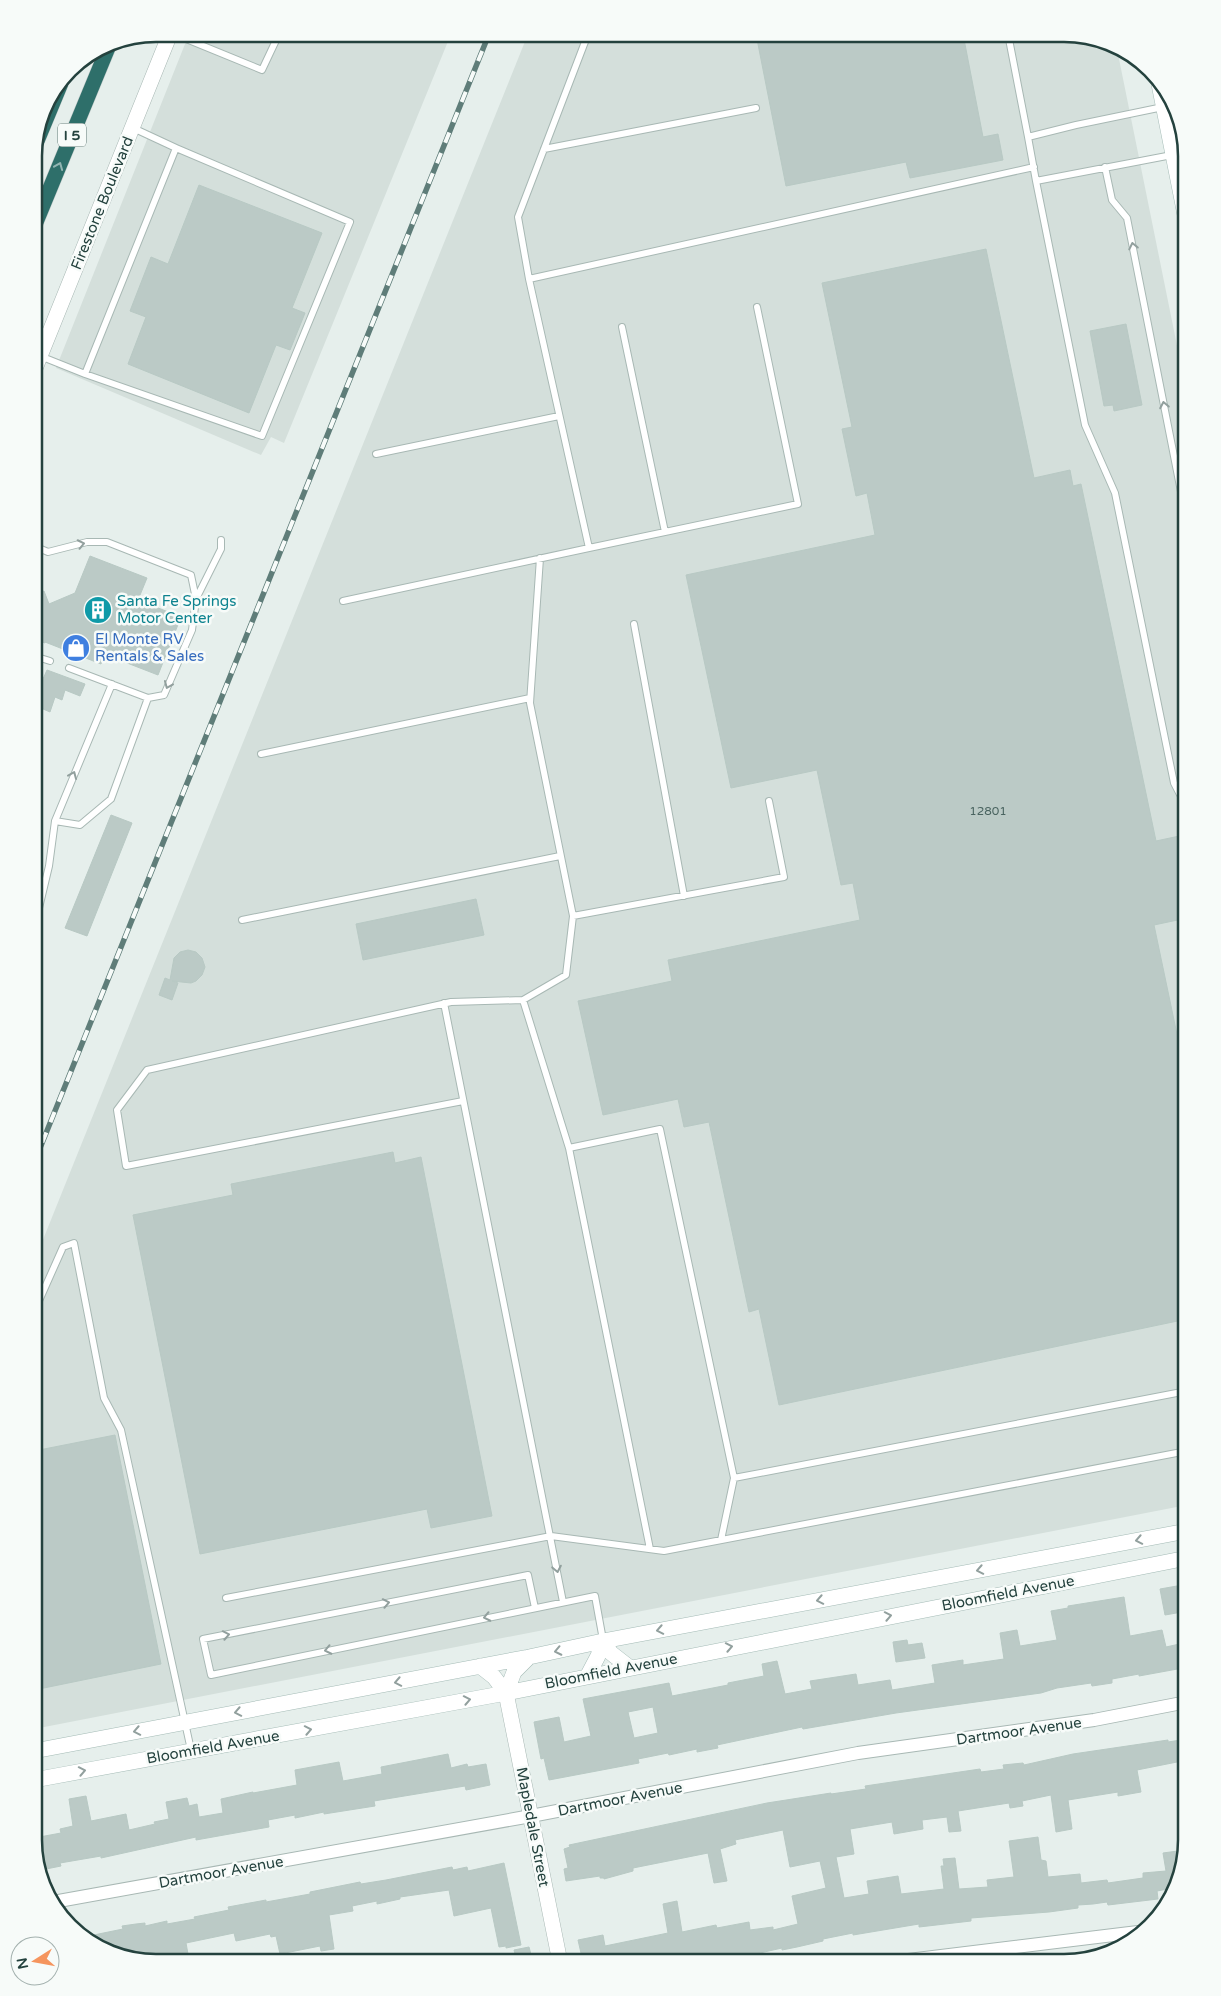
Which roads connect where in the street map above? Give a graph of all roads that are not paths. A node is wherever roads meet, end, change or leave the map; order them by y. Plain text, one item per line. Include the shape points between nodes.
1 (167, 42) edge
2 (194, 42) edge
3 (274, 42) edge
4 (585, 42) edge
5 (1010, 43) edge
6 (105, 55) edge
7 (1161, 97) edge
8 (1163, 107) junction
9 (756, 108) dead end
10 (132, 127) junction
11 (1028, 137) junction
12 (176, 148) junction
13 (544, 149) junction
14 (1172, 155) junction
15 (1034, 167) junction
16 (1106, 167) junction
17 (1036, 180) junction
18 (1178, 183) edge
19 (43, 205) edge
20 (529, 279) junction
21 (757, 307) dead end
22 (622, 327) dead end
23 (43, 349) edge
24 (43, 357) edge
25 (85, 374) junction
26 (559, 416) junction
27 (376, 454) dead end
28 (1178, 476) edge
29 (665, 532) junction
30 (221, 540) dead end
31 (589, 548) junction
32 (43, 550) edge
33 (540, 558) junction
34 (196, 599) junction
35 (343, 601) dead end
36 (634, 624) dead end
37 (43, 659) edge
38 (50, 661) dead end
39 (69, 668) dead end
40 (112, 684) junction
41 (148, 698) junction
42 (530, 698) junction
43 (261, 754) dead end
44 (1178, 791) edge
45 (769, 801) dead end
46 (55, 821) junction
47 (560, 856) junction
48 (43, 893) edge
49 (684, 896) junction
50 (573, 916) junction
51 (242, 920) dead end
52 (523, 1000) junction
53 (444, 1003) junction
54 (463, 1101) junction
55 (569, 1148) junction
56 (42, 1293) edge
57 (1178, 1393) edge
58 (1178, 1453) edge
59 (734, 1478) junction
60 (1178, 1533) edge
61 (550, 1536) junction
62 (721, 1540) junction
63 (650, 1549) junction
64 (1178, 1560) edge
65 (226, 1598) dead end
66 (563, 1602) junction
67 (535, 1608) junction
68 (603, 1641) junction
69 (528, 1657) junction
70 (480, 1666) junction
71 (629, 1667) junction
72 (588, 1675) junction
73 (506, 1693) junction
74 (1178, 1704) edge
75 (185, 1722) junction
76 (42, 1749) edge
77 (191, 1751) junction
78 (42, 1779) edge
79 (531, 1816) junction
80 (61, 1901) edge
81 (1129, 1933) edge
82 (558, 1953) edge
83 (959, 1954) edge

1 - 10 main road, Firestone Boulevard
2 - 3 lane via 262,70
4 - 13 lane
5 - 11 lane
19 -> 6 highway, I 5
7 - 8 main road
8 - 11 lane
8 - 14 main road
9 - 13 lane
10 - 12 lane
10 - 23 main road, Firestone Boulevard
11 - 15 lane
12 - 25 lane
12 - 25 lane via 350,222 262,436
13 - 20 lane via 518,217
14 - 16 lane
14 - 18 main road
15 - 17 lane
15 - 20 lane
16 - 17 lane
28 -> 16 lane via 1127,218 1112,200
17 - 44 lane via 1085,425 1115,492
20 - 26 lane
21 - 29 lane via 798,504
22 - 29 lane
24 - 25 lane
26 - 27 lane
26 - 31 lane
29 - 31 lane
30 - 34 lane via 221,549
31 - 33 lane
32 -> 34 lane via 48,552 87,542 107,542 191,574
33 - 35 lane
33 - 42 lane
34 -> 41 lane via 192,630 164,696
36 - 49 lane
37 - 38 lane
39 - 40 lane
40 - 41 lane
46 -> 40 lane
41 - 46 lane via 111,799 80,825
42 - 43 lane
42 - 47 lane
45 - 49 lane via 784,877
46 - 48 lane
47 - 50 lane
47 - 51 lane
49 - 50 lane
50 - 52 lane via 566,974
52 - 53 lane
52 - 55 lane
53 - 54 lane
53 - 54 lane via 147,1070 117,1110 126,1166
54 - 61 lane
55 - 59 lane via 660,1129
55 - 63 lane
56 - 75 lane via 63,1247 74,1244 104,1398 121,1430
57 - 59 lane
58 - 62 lane
59 - 62 lane
60 -> 68 main road, Bloomfield Avenue
61 - 63 lane
61 - 65 lane
61 -> 66 lane
62 - 63 lane via 664,1551
71 -> 64 main road, Bloomfield Avenue
66 - 67 lane
66 - 68 lane via 594,1596
67 -> 67 lane via 211,1675 203,1639 528,1575
68 -> 69 main road, Bloomfield Avenue
68 - 71 main road via 611,1654
68 - 72 main road
69 - 70 main road, Bloomfield Avenue
69 - 73 main road via 514,1672
70 - 73 main road
70 -> 75 main road, Bloomfield Avenue
71 - 72 main road, Bloomfield Avenue
72 - 73 main road, Bloomfield Avenue
77 -> 73 main road, Bloomfield Avenue
73 - 79 main road, Mapledale Street
74 - 79 street, Dartmoor Avenue via 1094,1720 858,1753
75 -> 76 main road, Bloomfield Avenue
75 - 77 lane
78 -> 77 main road, Bloomfield Avenue
79 - 80 street, Dartmoor Avenue
79 - 82 main road, Mapledale Street
81 - 83 street

